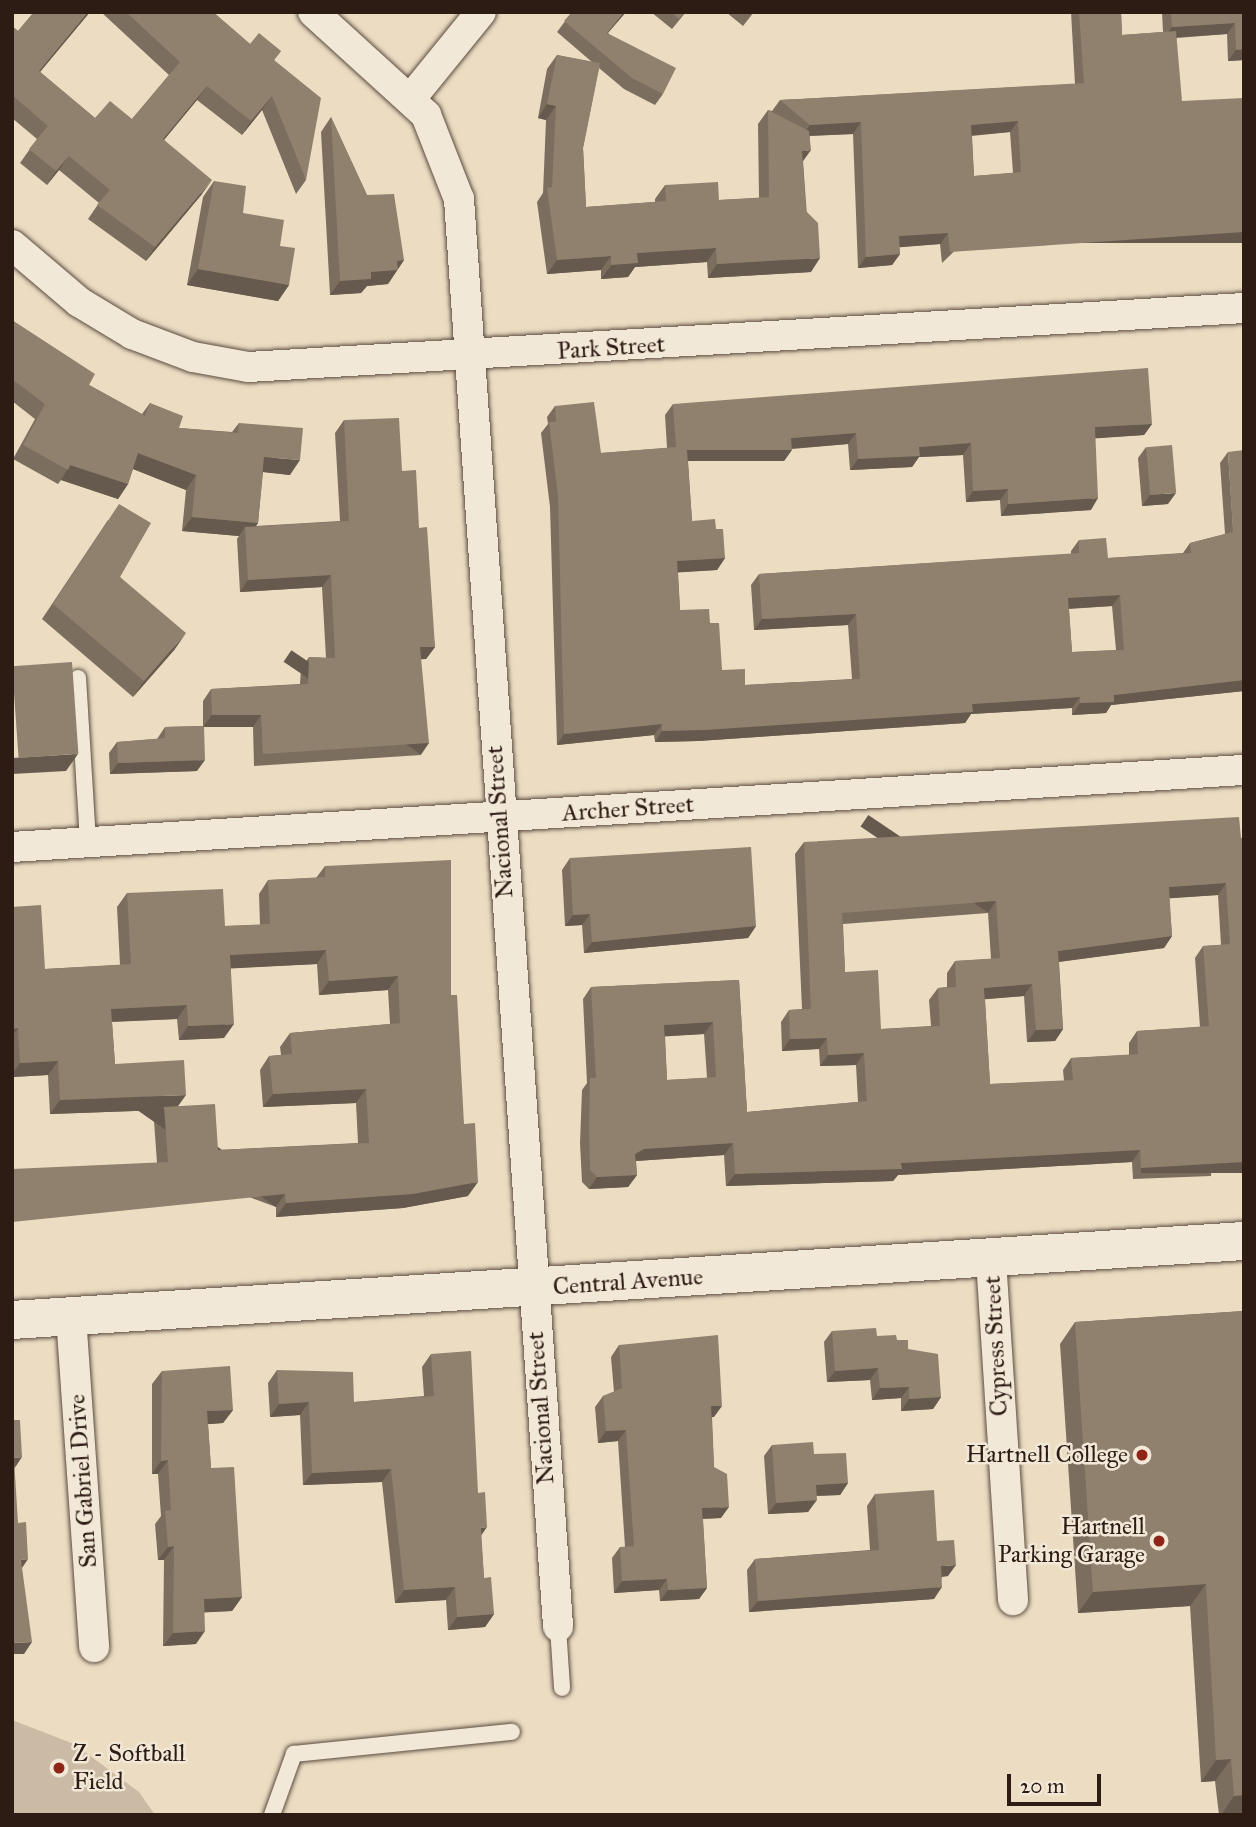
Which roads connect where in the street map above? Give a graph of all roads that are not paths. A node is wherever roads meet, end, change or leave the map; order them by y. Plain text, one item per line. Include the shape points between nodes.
1 (313, 12) edge
2 (481, 12) edge
3 (412, 97) junction
4 (12, 245) edge
5 (1244, 308) edge
6 (471, 357) junction
7 (78, 678) dead end
8 (1244, 770) edge
9 (500, 817) junction
10 (88, 841) junction
11 (12, 847) edge
12 (1244, 1241) edge
13 (991, 1259) junction
14 (532, 1288) junction
15 (71, 1316) junction
16 (12, 1320) edge
17 (1013, 1600) dead end
18 (558, 1627) joint
19 (94, 1647) dead end
20 (562, 1688) dead end
21 (512, 1732) dead end
22 (272, 1815) edge

1 - 3 street, Nacional Street
2 - 3 street
3 - 6 street, Nacional Street via 443,149 459,200
4 - 6 street, Park Street via 104,319 207,360 282,368
5 - 6 street, Park Street
6 - 9 street, Nacional Street
7 - 10 lane
8 - 9 street, Archer Street
9 - 10 street, Archer Street
9 - 14 street, Nacional Street
10 - 11 street, Archer Street
12 - 13 street, Central Avenue
13 - 14 street, Central Avenue
13 - 17 street, Cypress Street
14 - 15 street, Central Avenue
14 - 18 street, Nacional Street
15 - 16 street, Central Avenue
15 - 19 street, San Gabriel Drive
18 - 20 lane, Nacional Street
21 - 22 lane via 294,1754

